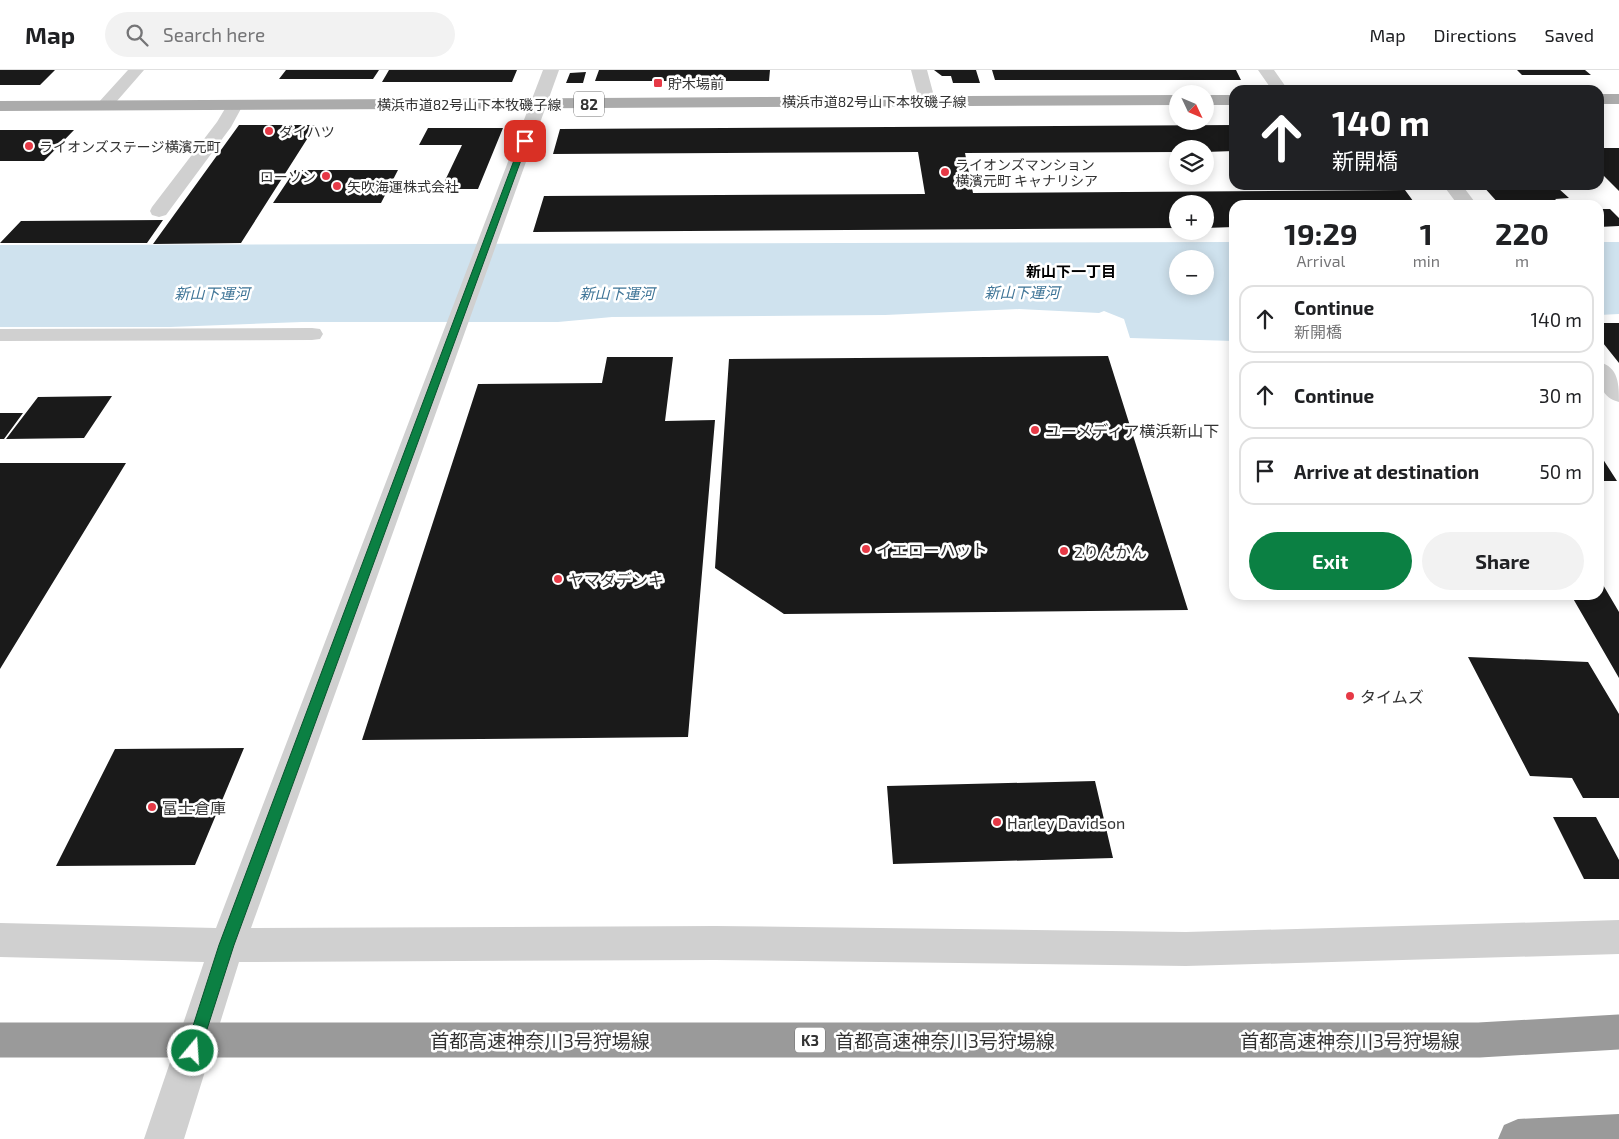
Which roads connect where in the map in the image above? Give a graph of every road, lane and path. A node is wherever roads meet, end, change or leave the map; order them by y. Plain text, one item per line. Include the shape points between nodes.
1 (136, 70) edge
2 (551, 70) edge
3 (919, 70) edge
4 (1266, 70) edge
5 (1276, 85) edge
6 (1619, 99) edge
7 (927, 100) junction
8 (1169, 100) edge
9 (1214, 100) edge
10 (1229, 100) edge
11 (1604, 100) edge
12 (538, 104) junction
13 (235, 105) junction
14 (0, 106) edge
15 (104, 106) junction
16 (1456, 190) edge
17 (1464, 200) edge
18 (159, 211) dead end
19 (312, 334) dead end
20 (0, 335) edge
21 (1604, 375) edge
22 (1619, 394) edge
23 (1619, 937) edge
24 (0, 940) edge
25 (227, 945) junction
26 (1619, 1032) edge
27 (0, 1040) edge
28 (1619, 1134) edge
29 (164, 1139) edge
30 (1518, 1139) edge

1 - 15 street
2 - 12 street
3 - 7 street
4 - 5 street
6 - 11 main road
7 - 8 main road, 横浜市道82号山下本牧磯子線 / 82
7 - 12 main road, 横浜市道82号山下本牧磯子線 / 82
9 - 10 main road
12 - 13 main road, 横浜市道82号山下本牧磯子線 / 82
12 - 25 street
13 - 15 main road, 横浜市道82号山下本牧磯子線 / 82
13 - 18 street
14 - 15 main road, 横浜市道82号山下本牧磯子線 / 82
16 - 17 street
19 - 20 street
21 - 22 street
23 - 25 street via 1186,950 715,943
24 - 25 street
25 - 29 street
26 - 27 highway, 首都高速神奈川3号狩場線 / K3, bridge via 1479,1040
28 - 30 highway

